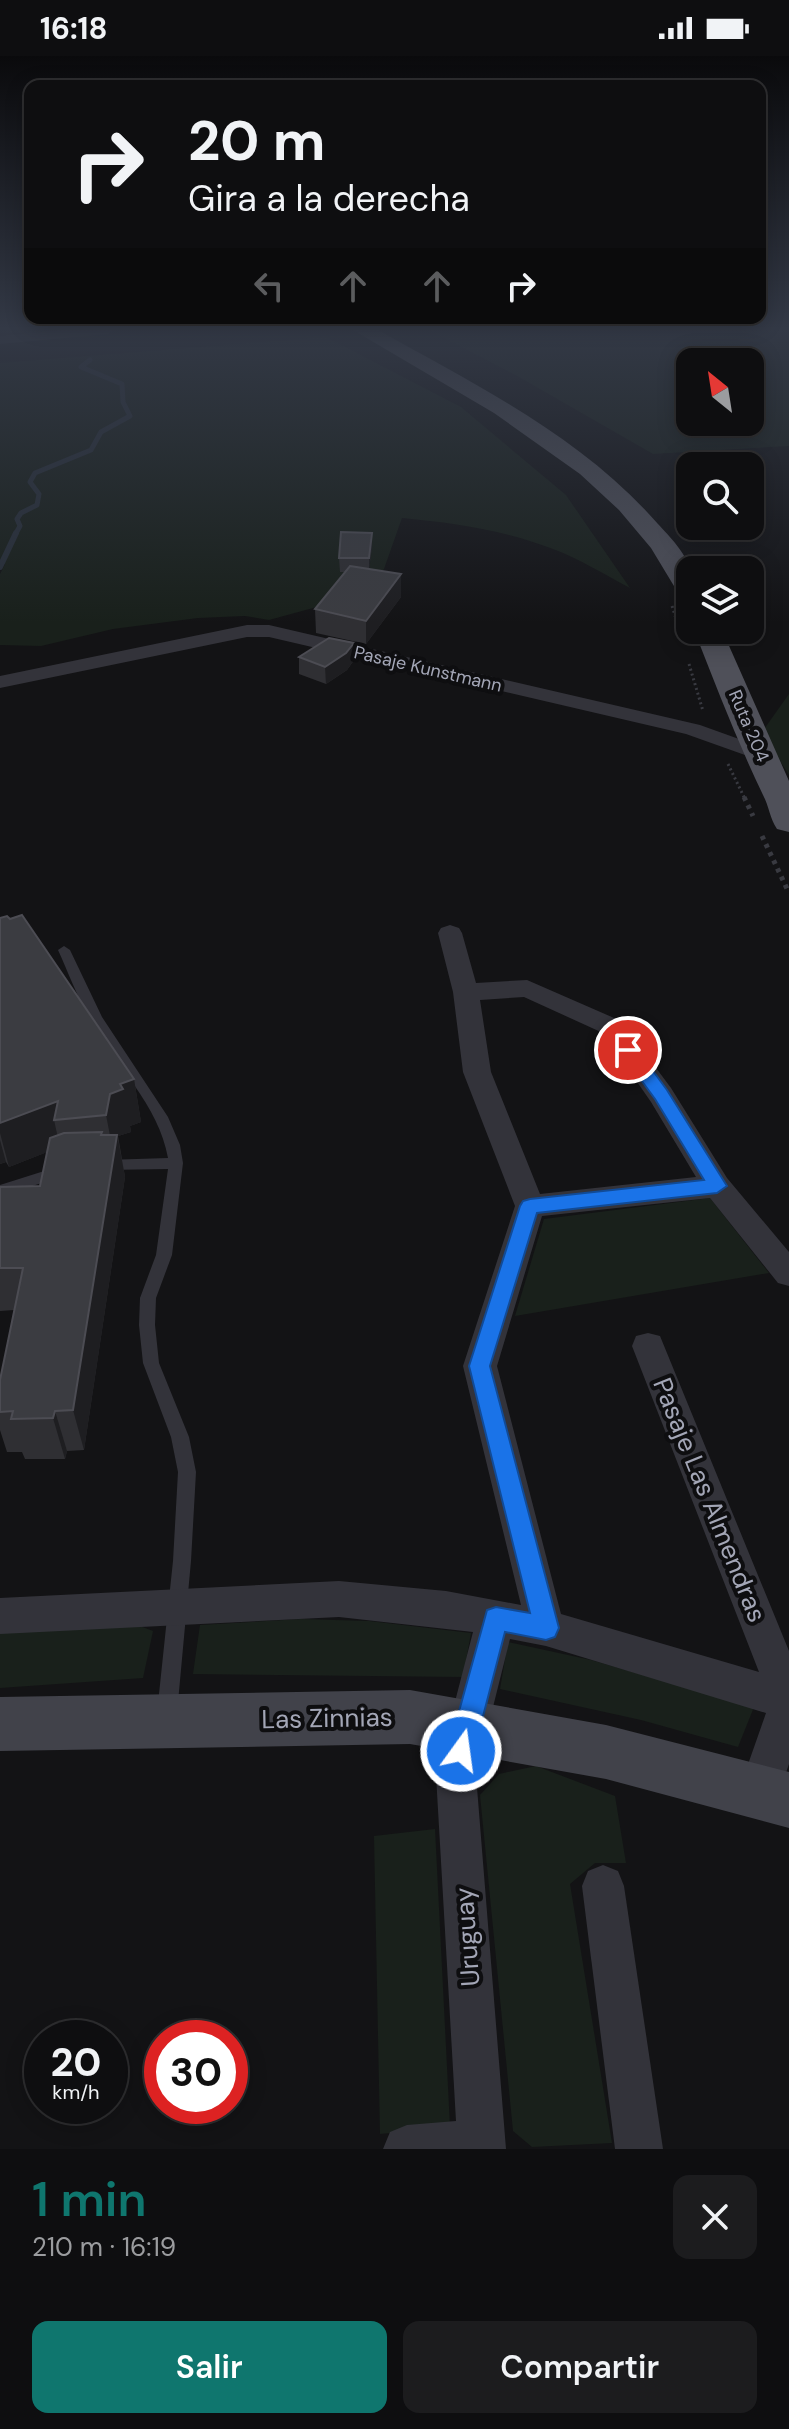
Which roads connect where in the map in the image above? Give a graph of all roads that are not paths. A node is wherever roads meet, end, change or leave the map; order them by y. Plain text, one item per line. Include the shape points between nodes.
1 (531, 428) edge
2 (676, 566) edge
3 (700, 644) edge
4 (0, 682) edge
5 (759, 754) junction
6 (776, 819) edge
7 (450, 933) dead end
8 (64, 950) dead end
9 (466, 992) junction
10 (176, 1163) junction
11 (717, 1186) junction
12 (0, 1191) edge
13 (530, 1206) junction
14 (789, 1274) edge
15 (648, 1346) dead end
16 (178, 1608) junction
17 (0, 1616) edge
18 (496, 1618) junction
19 (546, 1628) junction
20 (789, 1700) edge
21 (166, 1719) junction
22 (0, 1724) edge
23 (465, 1726) junction
24 (774, 1795) edge
25 (603, 1886) dead end
26 (482, 2146) edge
27 (407, 2149) edge
28 (639, 2149) edge

1 - 2 main road via 576,458 637,514
3 - 5 main road, Ruta 204
4 - 5 street, Pasaje Kunstmann via 247,631 269,631 659,721
5 - 6 main road, Ruta 204
7 - 9 street
8 - 10 lane via 96,1018 161,1117
9 - 11 street via 527,988 612,1027
9 - 13 street via 477,1072
10 - 12 lane via 78,1167
10 - 16 lane via 164,1255 148,1298 147,1325 151,1363 180,1437 187,1472
11 - 13 street
11 - 14 street
13 - 19 street via 480,1366
15 - 20 street, Pasaje Las Almendras
16 - 17 street
16 - 18 street via 339,1599
16 - 21 lane
18 - 19 street
18 - 23 street, Uruguay
19 - 20 street
20 - 24 street
21 - 22 street, Las Zinnias
21 - 23 street, Las Zinnias via 410,1717
23 - 24 street, Las Zinnias via 606,1752
23 - 26 street, Uruguay via 456,1775
25 - 28 street
26 - 27 street

